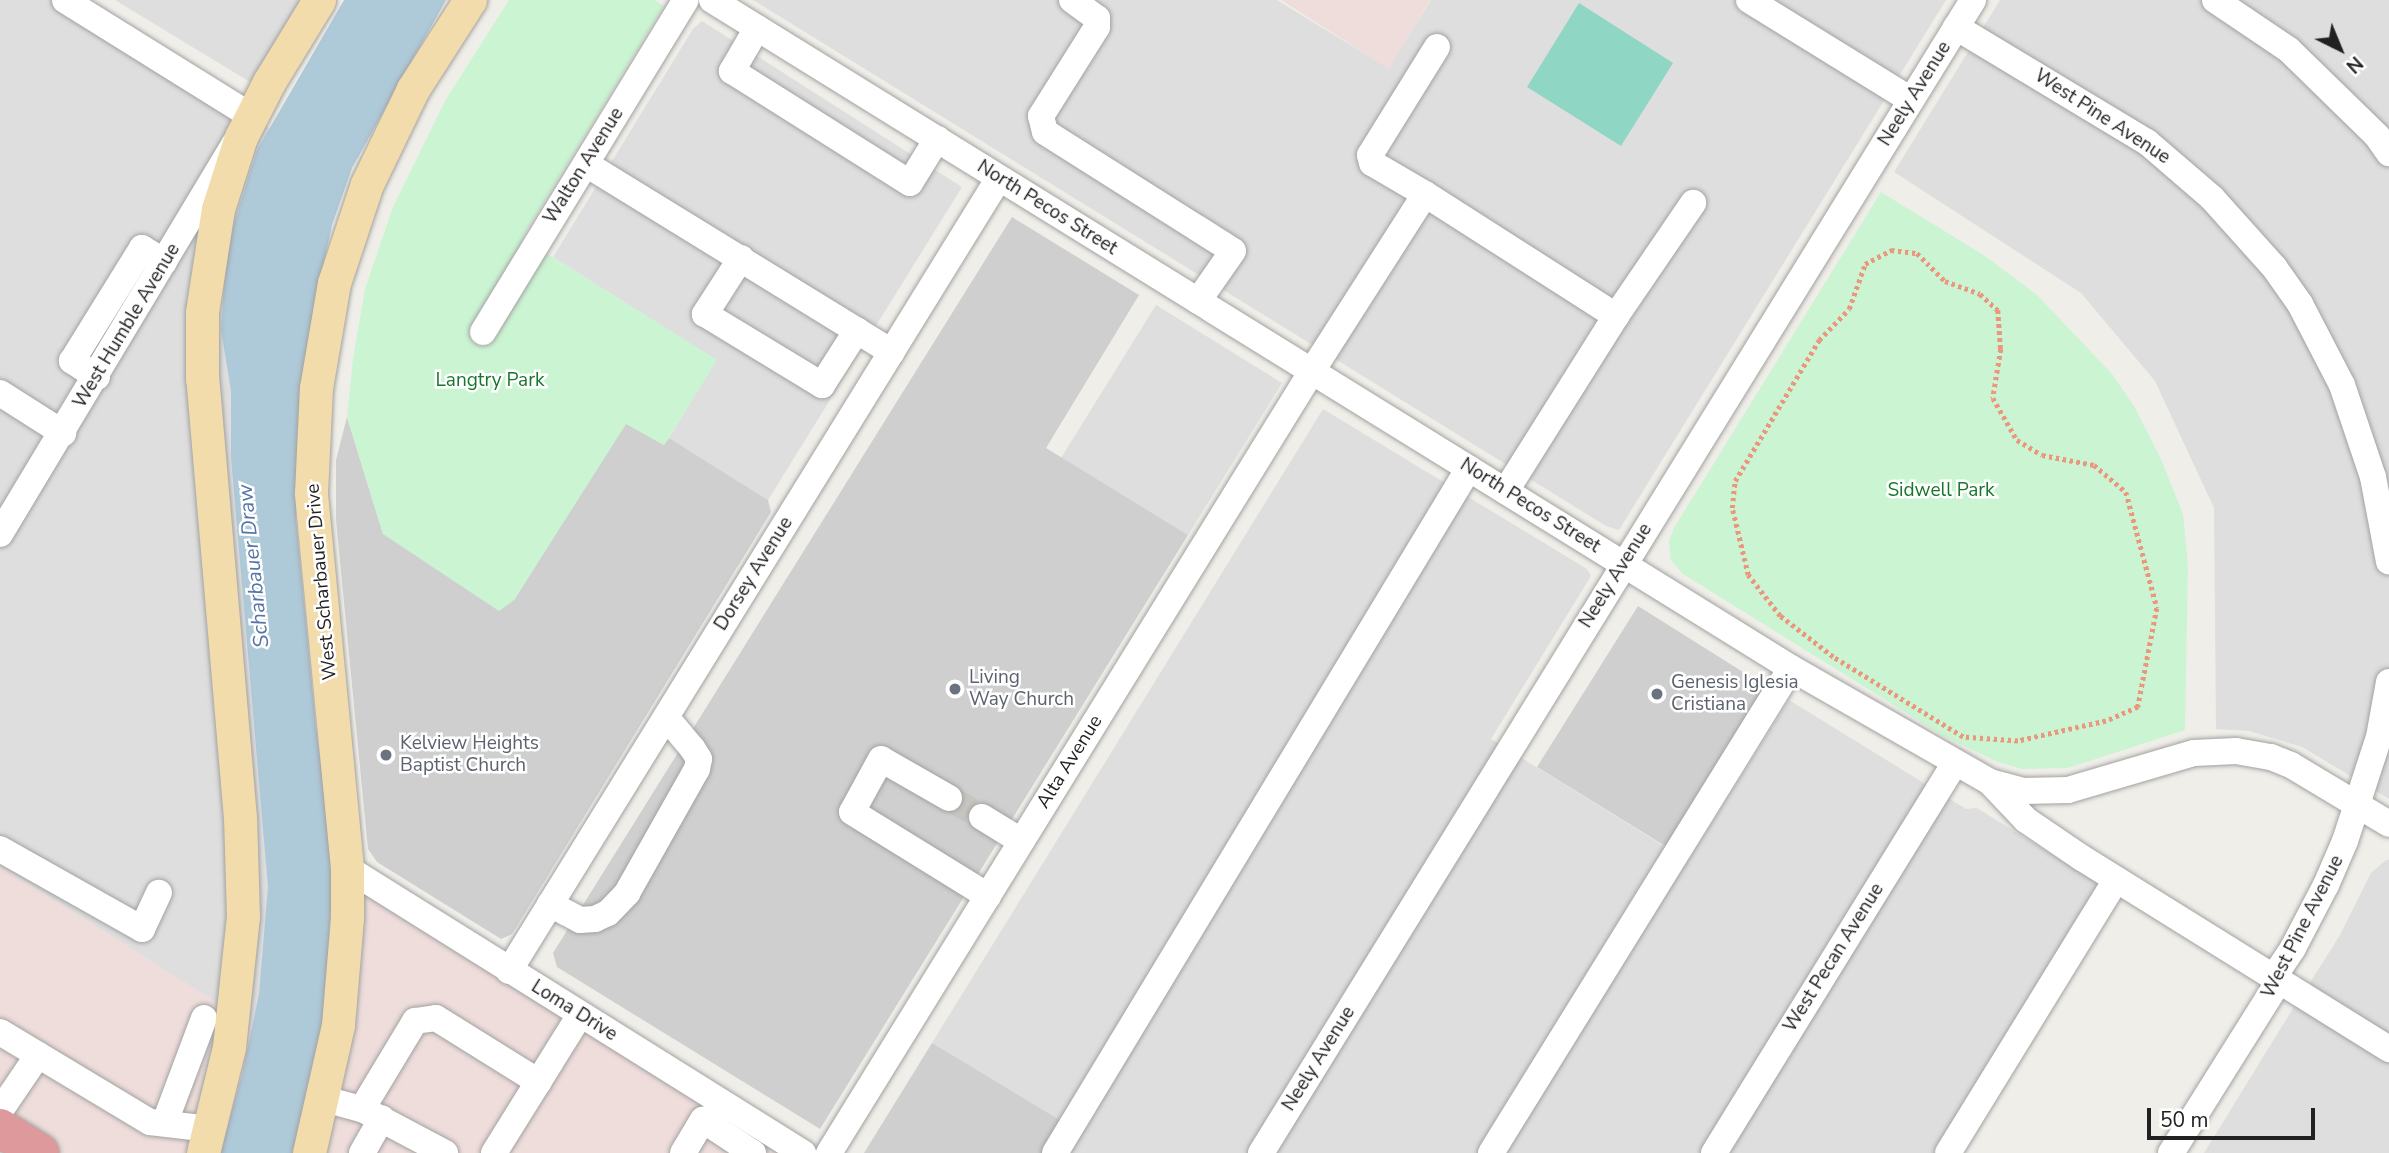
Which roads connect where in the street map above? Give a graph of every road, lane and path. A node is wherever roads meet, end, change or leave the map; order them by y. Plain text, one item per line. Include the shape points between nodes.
1 (65, 0) edge
2 (320, 0) edge
3 (470, 0) edge
4 (686, 0) edge
5 (712, 0) edge
6 (1072, 0) edge
7 (1749, 0) edge
8 (1973, 0) edge
9 (2215, 0) edge
10 (1956, 27) junction
11 (757, 28) junction
12 (1437, 47) dead end
13 (1911, 100) junction
14 (251, 116) junction
15 (937, 139) junction
16 (2389, 153) edge
17 (586, 163) junction
18 (999, 178) junction
19 (1425, 194) junction
20 (1693, 203) dead end
21 (741, 258) junction
22 (164, 262) junction
23 (113, 296) junction
24 (1198, 301) junction
25 (136, 309) junction
26 (1616, 316) junction
27 (857, 330) junction
28 (483, 332) dead end
29 (892, 352) junction
30 (1312, 371) junction
31 (97, 377) junction
32 (0, 393) edge
33 (63, 433) junction
34 (1469, 468) junction
35 (1506, 491) junction
36 (0, 534) edge
37 (2389, 562) edge
38 (1623, 564) junction
39 (1791, 668) junction
40 (2389, 682) edge
41 (2138, 707) joint
42 (666, 717) junction
43 (1955, 763) junction
44 (1990, 782) junction
45 (948, 798) tunnel mouth
46 (2357, 803) junction
47 (982, 817) tunnel mouth
48 (2389, 824) edge
49 (1021, 841) junction
50 (0, 849) edge
51 (347, 868) junction
52 (2116, 880) junction
53 (159, 892) dead end
54 (988, 895) junction
55 (550, 904) junction
56 (509, 971) junction
57 (2279, 981) junction
58 (580, 1015) junction
59 (204, 1018) dead end
60 (0, 1032) edge
61 (2389, 1049) edge
62 (38, 1055) junction
63 (539, 1082) junction
64 (324, 1098) junction
65 (372, 1113) junction
66 (165, 1122) junction
67 (10, 1135) edge
68 (206, 1141) edge
69 (309, 1153) edge
70 (362, 1153) edge
71 (445, 1153) edge
72 (494, 1153) edge
73 (683, 1153) edge
74 (753, 1153) edge
75 (803, 1153) edge
76 (829, 1153) edge
77 (1055, 1153) edge
78 (1261, 1153) edge
79 (1492, 1153) edge
80 (1714, 1153) edge
81 (1948, 1153) edge
82 (2171, 1153) edge

1 - 14 street
2 - 14 main road
3 - 51 main road, West Scharbauer Drive via 414,89 367,184 334,283 316,388 311,493
4 - 17 street, Walton Avenue
5 - 11 street, North Pecos Street
6 - 24 street via 1097,18 1097,27 1041,116 1045,132 1233,251
7 - 13 street
8 - 10 street, Neely Avenue
9 - 16 street via 2289,50
10 - 13 street, Neely Avenue
10 - 37 street, West Pine Avenue via 2147,142 2212,198 2274,267 2300,304 2342,385 2373,477
11 - 15 street, North Pecos Street
11 - 15 street via 732,71 910,183
12 - 19 street via 1370,155 1372,163
13 - 38 street, Neely Avenue
14 - 22 street, West Humble Avenue
14 - 68 main road via 218,209 202,312 202,379 243,867 237,998
15 - 18 street, North Pecos Street
17 - 21 street
17 - 28 street, Walton Avenue
18 - 24 street, North Pecos Street
18 - 29 street, Dorsey Avenue
19 - 26 street
19 - 30 street, Alta Avenue
20 - 26 street
21 - 27 street
21 - 27 street via 705,313 717,321 822,384
22 - 23 street via 142,248
22 - 25 street, West Humble Avenue
23 - 25 street
23 - 31 street via 72,361
24 - 30 street, North Pecos Street
25 - 31 street, West Humble Avenue
26 - 35 street
27 - 29 street
29 - 42 street, Dorsey Avenue
30 - 34 street, North Pecos Street
30 - 49 street, Alta Avenue
31 - 33 street, West Humble Avenue
32 - 33 street
33 - 36 street, West Humble Avenue
34 - 35 street, North Pecos Street
34 - 77 street
35 - 38 street, North Pecos Street
38 - 39 street, North Pecos Street
38 - 78 street, Neely Avenue
39 - 43 street, North Pecos Street
39 - 79 street
40 - 46 street, West Pine Avenue via 2379,737
41 - 41 path via 2157,608 2126,492 2094,465 2042,455 2017,440 1993,398 2001,349 1998,310 1980,293 1945,281 1917,253 1891,250 1865,264 1849,309 1819,340 1735,481 1732,508 1748,575 1780,616 1833,657 1963,737 2018,741 2106,721
42 - 55 street, Dorsey Avenue
42 - 55 street via 699,759 697,769 627,893 608,913 595,919 580,920
43 - 44 street, North Pecos Street
43 - 80 street, West Pecan Avenue
44 - 46 street, North Pecos Street via 2023,791 2068,790 2194,753 2236,751 2291,765
44 - 52 street via 2026,820
45 - 54 street via 881,759 852,812
46 - 48 street, North Pecos Street
46 - 57 street, West Pine Avenue via 2316,905 2279,969
47 - 49 street
49 - 54 street, Alta Avenue
50 - 53 street via 142,929
51 - 56 street, Loma Drive
51 - 64 main road, West Scharbauer Drive via 342,994
52 - 57 street
52 - 81 street
54 - 76 street, Alta Avenue
55 - 56 street, Dorsey Avenue
56 - 58 street, Loma Drive
57 - 61 street
57 - 82 street, West Pine Avenue
58 - 63 street
58 - 75 street, Loma Drive
59 - 66 street
60 - 62 street
62 - 66 street via 150,1122
62 - 67 street
63 - 65 street via 436,1018 415,1021
63 - 72 street
64 - 65 street
64 - 69 main road, West Scharbauer Drive
65 - 70 street
65 - 71 street
66 - 68 street
73 - 74 street via 704,1120

